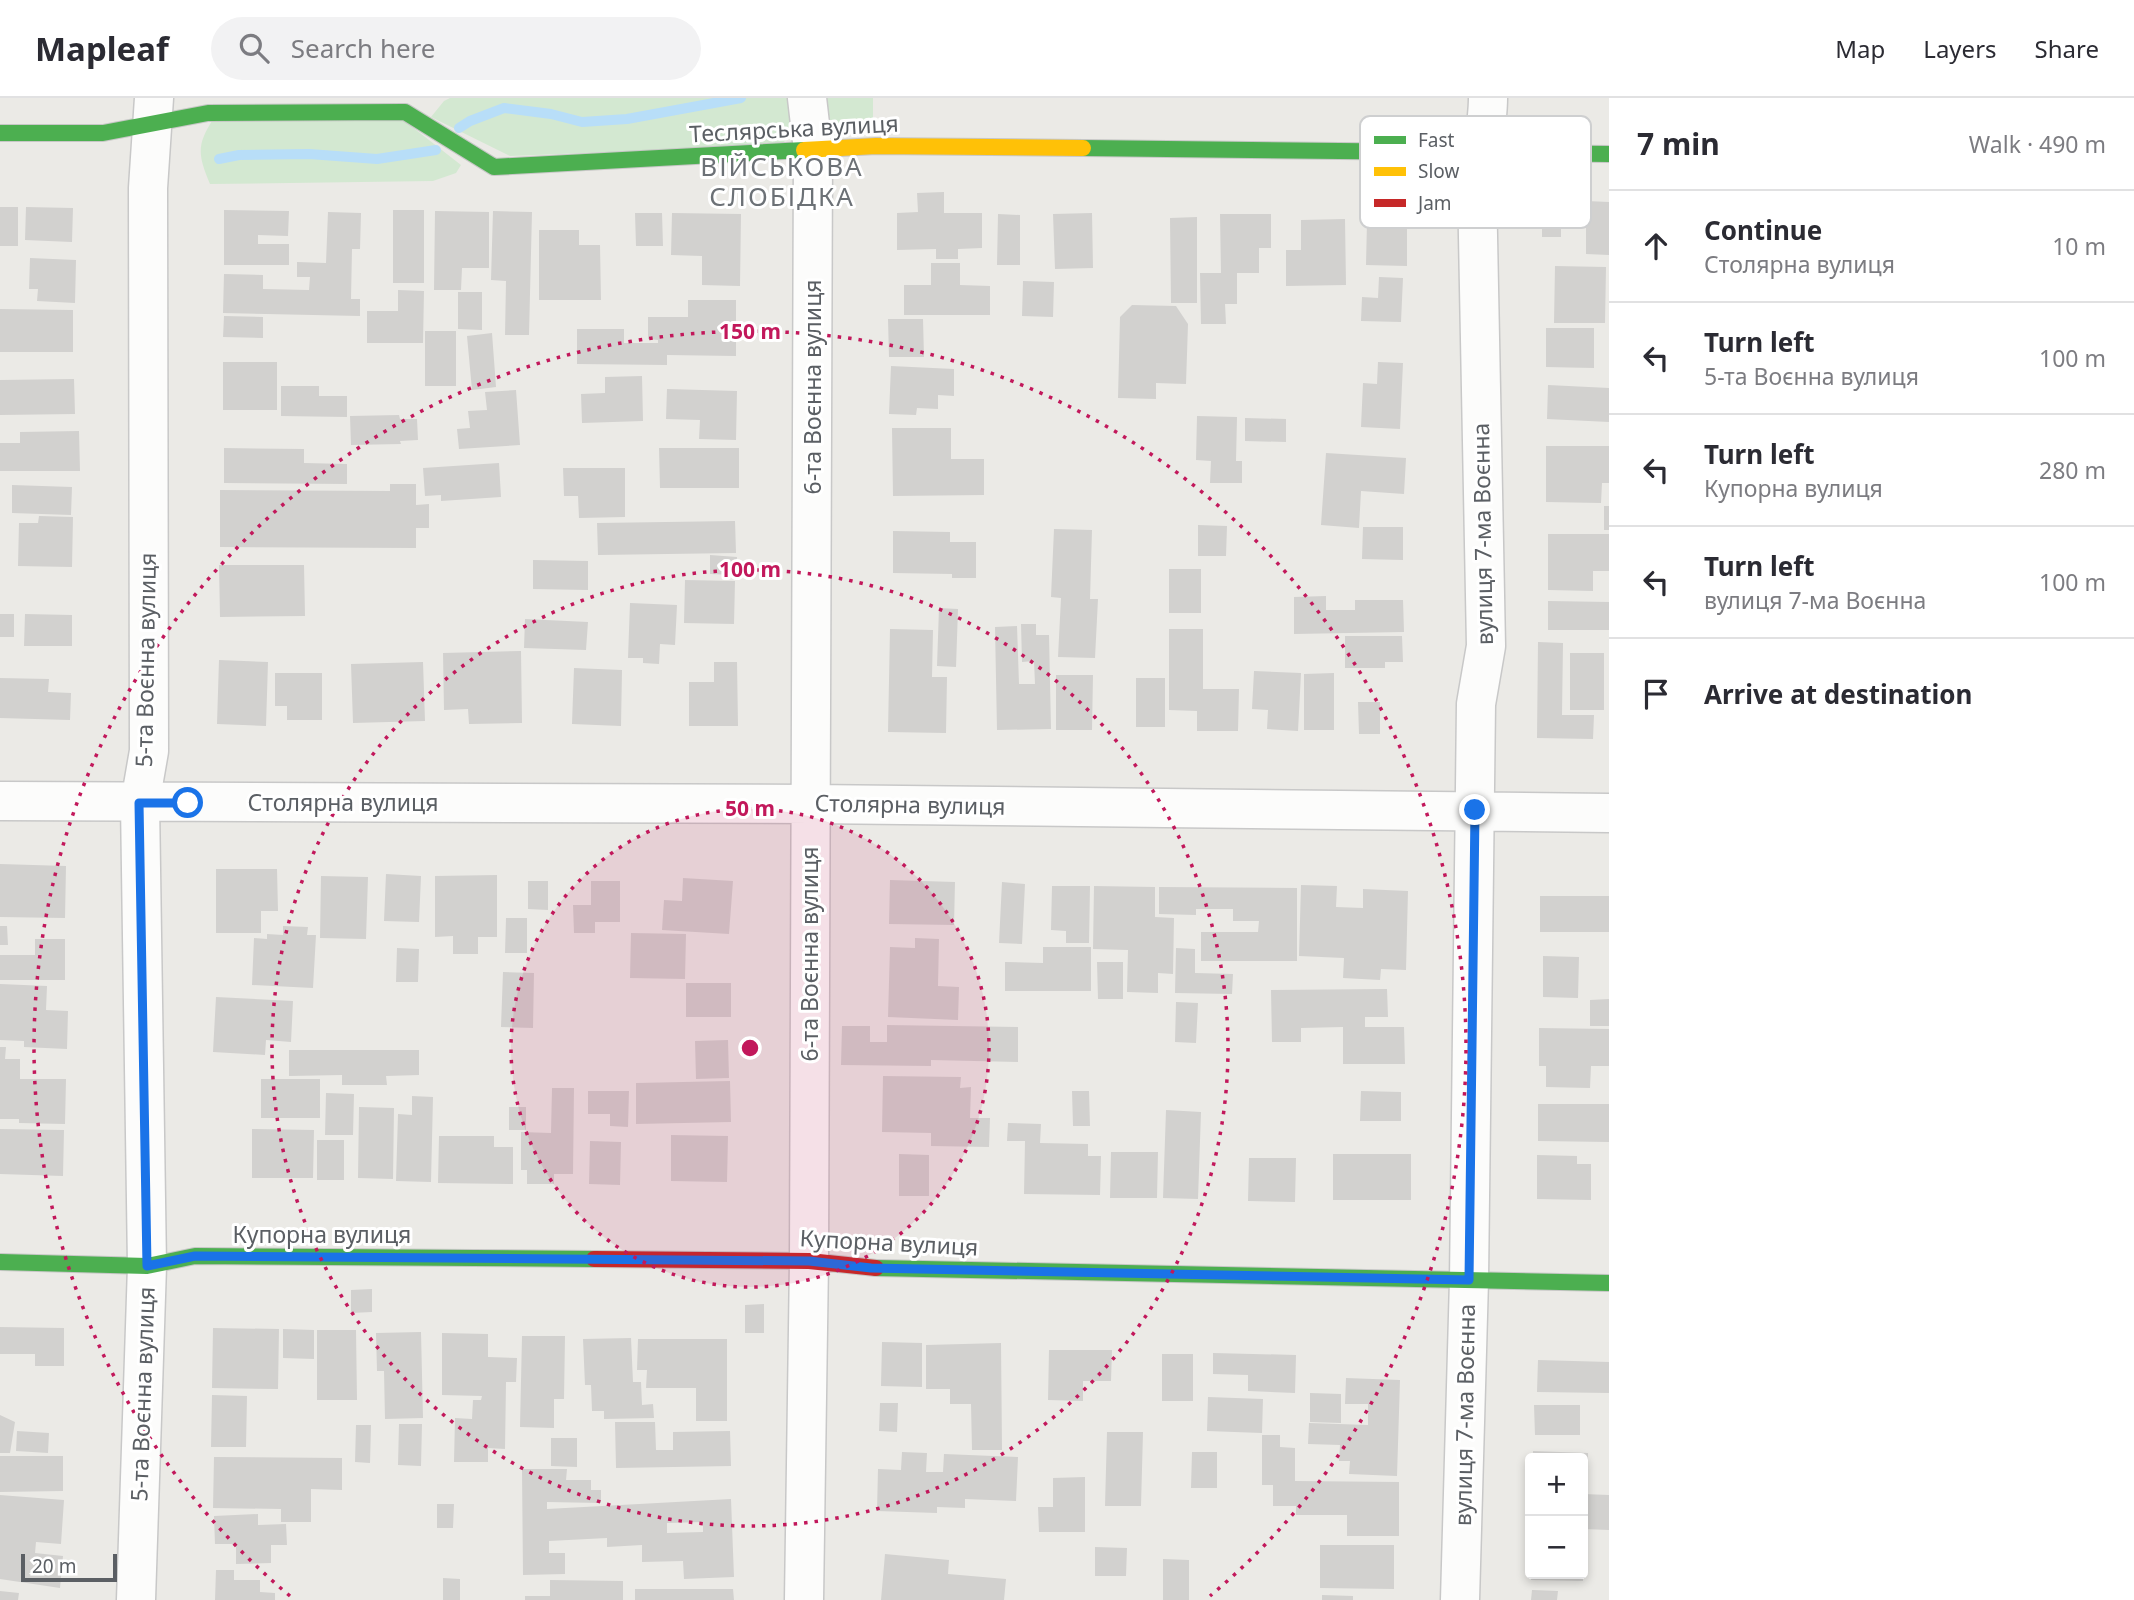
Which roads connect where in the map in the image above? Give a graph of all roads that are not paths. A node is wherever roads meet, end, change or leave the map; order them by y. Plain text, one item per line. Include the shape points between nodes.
1 (807, 98) edge
2 (1488, 98) edge
3 (153, 112) edge
4 (1487, 116) edge
5 (0, 133) edge
6 (813, 150) junction
7 (1360, 152) edge
8 (1591, 154) edge
9 (1609, 154) edge
10 (1478, 228) edge
11 (0, 801) edge
12 (139, 803) junction
13 (811, 804) junction
14 (1475, 810) junction
15 (1609, 813) edge
16 (809, 1261) junction
17 (0, 1262) edge
18 (147, 1266) junction
19 (1469, 1280) junction
20 (1609, 1283) edge
21 (136, 1600) edge
22 (804, 1600) edge
23 (1460, 1600) edge

1 - 6 street, 6-та Воєнна вулиця
2 - 4 street, вулиця 7-ма Воєнна
3 - 5 street, Теслярська вулиця via 103,133
3 - 6 street, Теслярська вулиця via 405,112 494,167
3 - 12 street, 5-та Воєнна вулиця via 148,188 149,751
6 - 7 street, Теслярська вулиця via 876,146
6 - 13 street, 6-та Воєнна вулиця
8 - 9 street, Теслярська вулиця
10 - 14 street, вулиця 7-ма Воєнна via 1486,646 1476,704
11 - 12 street, Столярна вулиця
12 - 13 street, Столярна вулиця
12 - 18 street, 5-та Воєнна вулиця
13 - 14 street, Столярна вулиця
13 - 16 street, 6-та Воєнна вулиця
14 - 15 street, Столярна вулиця
14 - 19 street, вулиця 7-ма Воєнна
16 - 18 street, Купорна вулиця via 195,1256
16 - 19 street, Купорна вулиця via 871,1268
16 - 22 street, 6-та Воєнна вулиця
17 - 18 street, Купорна вулиця
18 - 21 street, 5-та Воєнна вулиця
19 - 20 street, Купорна вулиця
19 - 23 street, вулиця 7-ма Воєнна

